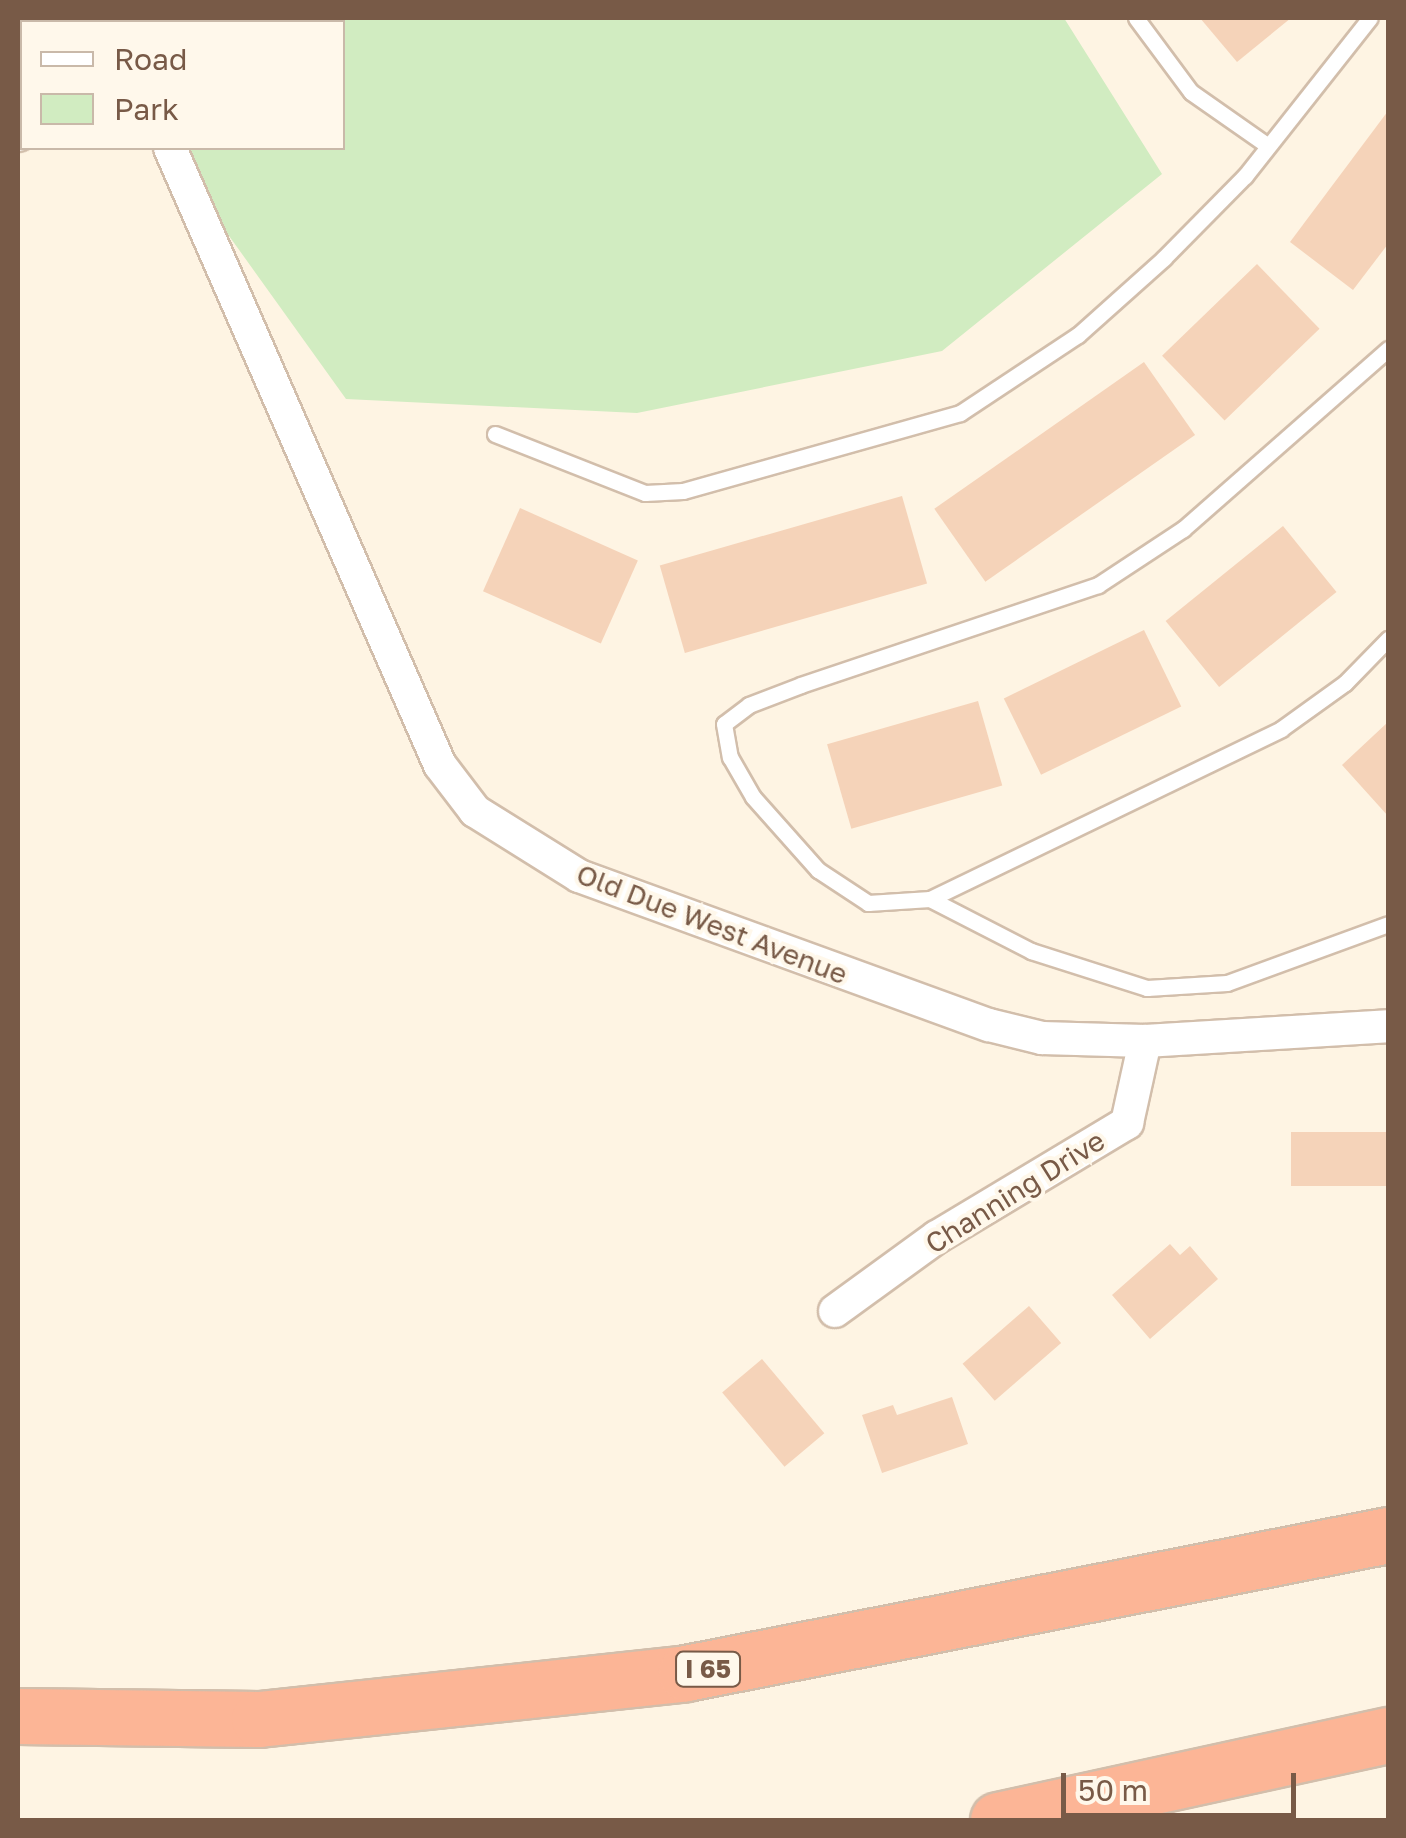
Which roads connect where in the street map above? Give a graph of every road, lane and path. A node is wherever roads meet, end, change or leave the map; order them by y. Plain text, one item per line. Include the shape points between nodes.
1 (1136, 18) edge
2 (1370, 18) edge
3 (1268, 146) junction
4 (171, 150) edge
5 (1388, 349) edge
6 (495, 434) dead end
7 (1388, 638) edge
8 (930, 899) junction
9 (1387, 921) edge
10 (1388, 1026) edge
11 (1145, 1041) junction
12 (835, 1310) dead end
13 (1388, 1535) edge
14 (18, 1716) edge
15 (1388, 1735) edge
16 (998, 1820) edge

1 - 3 lane via 1191,92
2 - 3 lane
3 - 6 lane via 1164,258 1078,336 960,413 684,490 645,493
4 - 11 street, Old Due West Avenue via 440,765 475,811 579,876 989,1025 1042,1038
5 - 8 lane via 1184,529 1098,585 749,704 724,724 730,758 753,797 818,870 868,903
7 - 8 lane via 1345,683 1280,729
8 - 9 lane via 1031,951 1147,988 1226,983
10 - 11 street, Old Due West Avenue
11 - 12 street, Channing Drive via 1127,1122 938,1237
13 - 14 highway, I 65 via 686,1674 259,1719
15 - 16 highway

